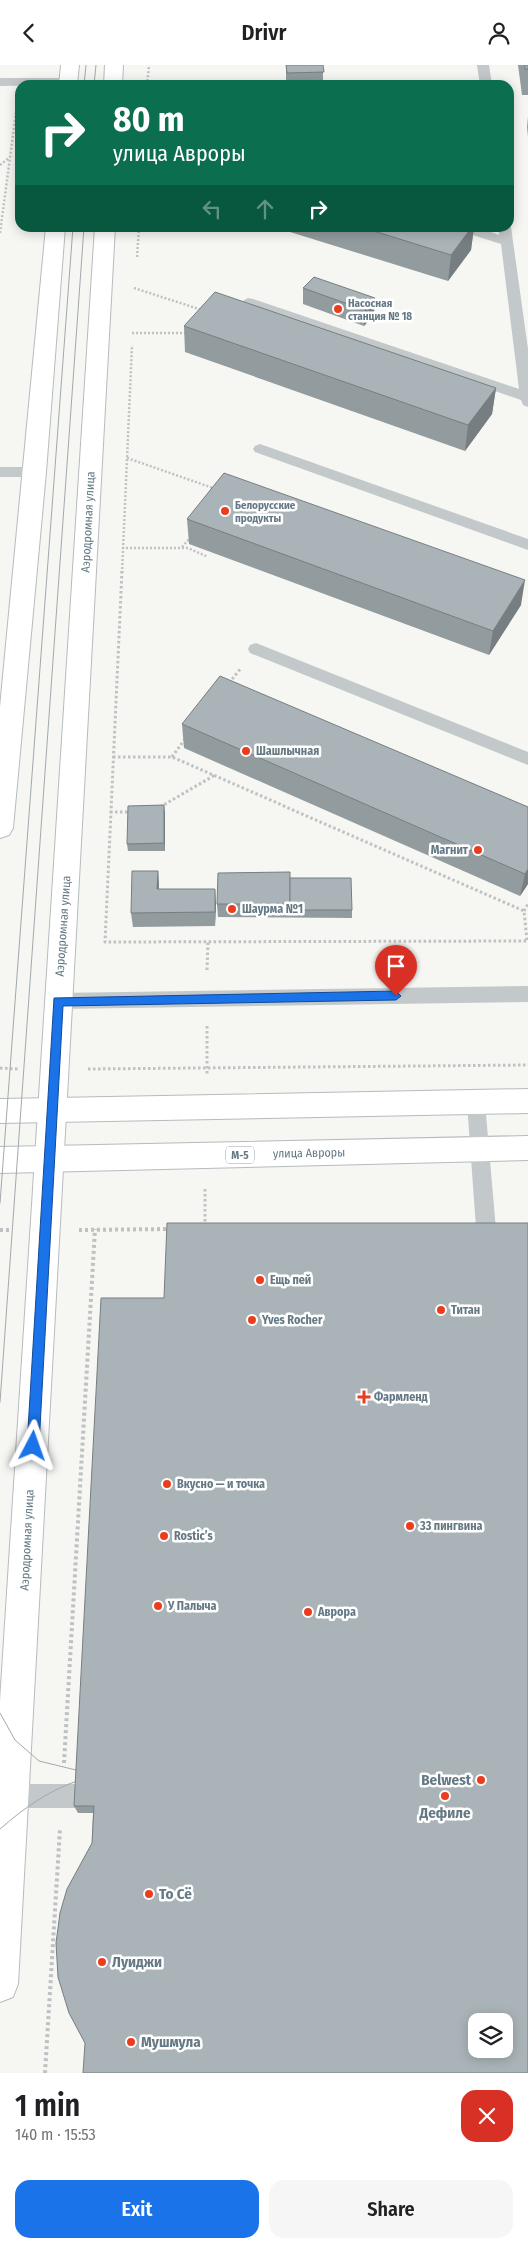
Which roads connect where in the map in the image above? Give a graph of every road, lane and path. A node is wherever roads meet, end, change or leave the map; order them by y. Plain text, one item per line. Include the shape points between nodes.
1 (114, 65) edge
2 (149, 65) edge
3 (483, 65) edge
4 (69, 77) edge
5 (40, 80) edge
6 (113, 80) edge
7 (148, 80) edge
8 (485, 80) edge
9 (0, 82) edge
10 (15, 82) edge
11 (15, 120) edge
12 (10, 157) junction
13 (0, 165) edge
14 (56, 232) edge
15 (105, 232) edge
16 (138, 232) edge
17 (493, 232) edge
18 (0, 233) edge
19 (506, 234) edge
20 (136, 262) dead end
21 (135, 279) dead end
22 (134, 288) junction
23 (513, 293) junction
24 (134, 297) dead end
25 (528, 297) edge
26 (248, 302) edge
27 (208, 312) edge
28 (133, 324) dead end
29 (132, 333) junction
30 (189, 333) edge
31 (528, 399) edge
32 (260, 449) dead end
33 (127, 458) junction
34 (0, 472) edge
35 (35, 472) junction
36 (217, 489) edge
37 (193, 534) edge
38 (528, 545) edge
39 (122, 548) junction
40 (182, 548) junction
41 (208, 557) dead end
42 (256, 649) joint
43 (226, 687) edge
44 (190, 733) edge
45 (113, 757) junction
46 (172, 757) junction
47 (528, 759) edge
48 (215, 775) junction
49 (136, 811) edge
50 (153, 811) edge
51 (110, 812) junction
52 (0, 828) edge
53 (528, 904) edge
54 (524, 911) junction
55 (528, 941) edge
56 (528, 993) edge
57 (58, 1001) junction
58 (528, 1065) edge
59 (0, 1068) edge
60 (55, 1069) junction
61 (528, 1101) edge
62 (476, 1103) junction
63 (53, 1110) junction
64 (0, 1111) edge
65 (528, 1148) edge
66 (479, 1149) junction
67 (50, 1159) junction
68 (0, 1160) edge
69 (95, 1229) dead end
70 (177, 1229) edge
71 (196, 1229) edge
72 (215, 1229) edge
73 (111, 1230) dead end
74 (487, 1241) edge
75 (71, 1795) junction
76 (6, 1796) edge
77 (0, 1984) edge
78 (45, 2073) edge

1 - 6 main road
2 - 7 path
3 - 8 lane
4 - 5 lane
9 - 10 lane
11 - 12 path
12 - 13 path
12 - 18 path
14 - 35 main road
15 - 57 main road, Аэродромная улица
16 - 20 path
17 - 19 lane
19 - 23 lane
21 - 22 path
22 - 24 path
22 - 27 path
23 - 25 lane
23 - 31 lane
26 - 31 lane
28 - 29 path
29 - 30 path
29 - 33 path
32 - 38 lane
33 - 36 path
33 - 39 path
34 - 35 lane
35 - 52 main road
37 - 40 path
39 - 40 path
39 - 45 path
40 - 41 path
42 - 43 path
42 - 47 lane
44 - 46 path
45 - 46 path
45 - 51 path
46 - 48 path
48 - 50 path
48 - 54 path
49 - 51 path
51 - 55 path via 105,942
53 - 54 path
54 - 55 path
56 - 57 lane
57 - 60 main road, Аэродромная улица
58 - 60 path
59 - 60 path
60 - 63 main road, Аэродромная улица
61 - 62 main road
62 - 63 main road
62 - 66 lane
63 - 64 main road
63 - 67 main road, Аэродромная улица
65 - 66 main road, улица Авроры / М-5
66 - 67 main road, улица Авроры / М-5
66 - 74 lane
67 - 68 main road, улица Авроры / М-5
67 - 76 main road, Аэродромная улица
69 - 75 path
70 - 73 path
71 - 72 path
75 - 76 lane
75 - 78 path
76 - 77 main road, Аэродромная улица

